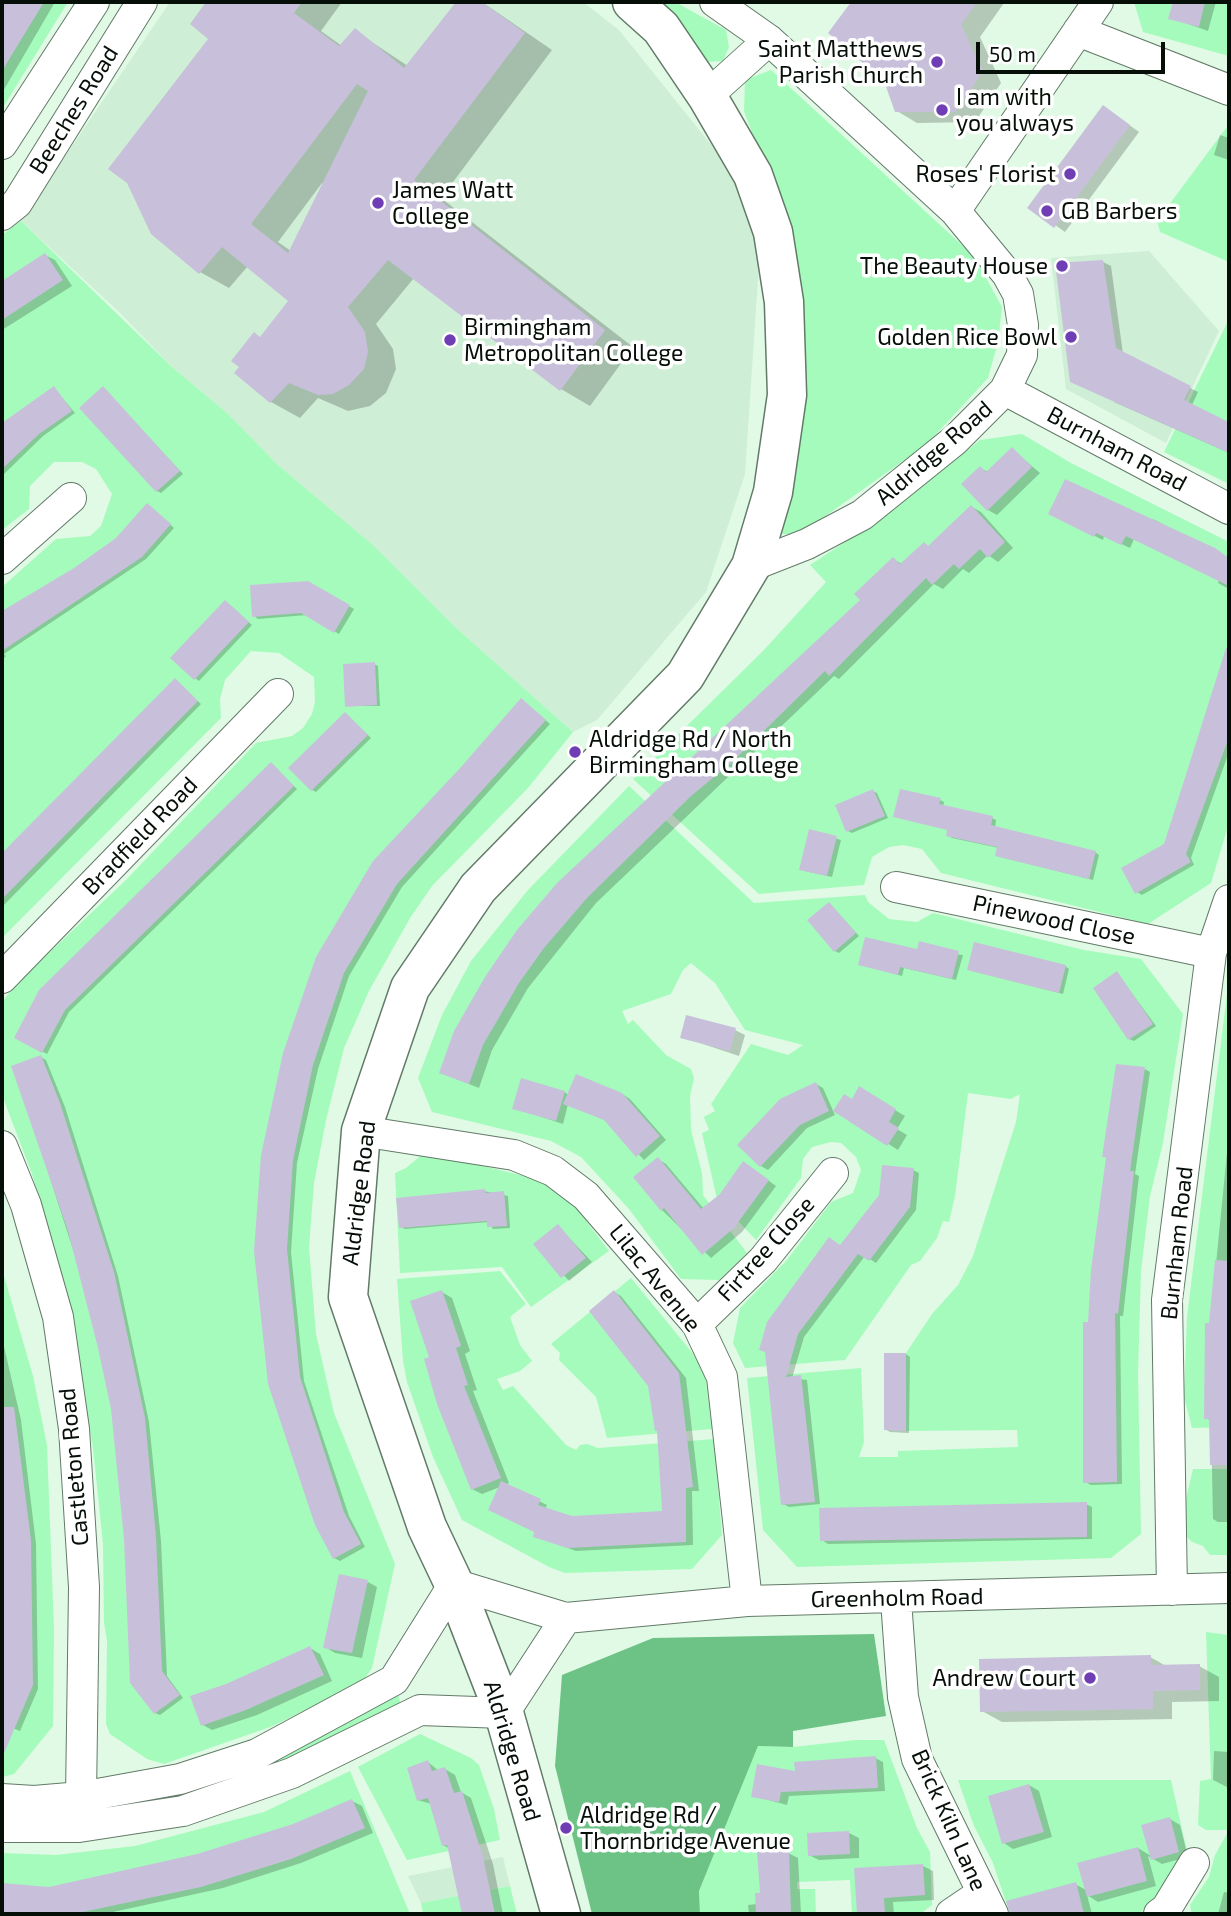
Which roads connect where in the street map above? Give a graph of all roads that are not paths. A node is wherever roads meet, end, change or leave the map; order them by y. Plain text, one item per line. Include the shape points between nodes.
1 (94, 2) edge
2 (142, 2) edge
3 (632, 2) edge
4 (715, 2) edge
5 (1098, 2) edge
6 (1077, 31) junction
7 (769, 40) junction
8 (1229, 90) edge
9 (708, 96) junction
10 (2, 144) edge
11 (955, 211) junction
12 (2, 215) edge
13 (1005, 390) junction
14 (71, 498) dead end
15 (1229, 509) edge
16 (2, 559) edge
17 (751, 566) junction
18 (278, 694) dead end
19 (896, 887) dead end
20 (1229, 900) edge
21 (1212, 953) junction
22 (2, 978) edge
23 (361, 1131) junction
24 (2, 1146) edge
25 (833, 1173) dead end
26 (697, 1324) junction
27 (454, 1584) junction
28 (1229, 1588) edge
29 (1172, 1590) junction
30 (896, 1600) junction
31 (747, 1601) junction
32 (566, 1619) junction
33 (394, 1680) junction
34 (420, 1710) junction
35 (504, 1713) junction
36 (81, 1797) junction
37 (2, 1799) edge
38 (2, 1827) edge
39 (1194, 1863) dead end
40 (987, 1904) edge
41 (1165, 1913) edge
42 (561, 1914) edge
43 (951, 1914) edge

1 - 10 street, Beeches Road
2 - 12 street, Beeches Road via 17,203
3 - 9 street, Aldridge Road via 661,28
4 - 7 street, Aldridge Road
5 - 6 street
6 - 8 street
6 - 11 street
7 - 9 street
7 - 11 street, Aldridge Road
9 - 17 street, Aldridge Road via 753,175 772,232 784,302 787,395 773,492
11 - 13 street, Aldridge Road via 1018,294 1022,355
13 - 15 street, Burnham Road
13 - 17 street, Aldridge Road via 955,440 862,515
14 - 16 street
17 - 23 street, Aldridge Road via 685,676 478,888 410,988
18 - 22 street, Bradfield Road
19 - 21 street, Pinewood Close
20 - 21 street, Burnham Road
21 - 29 street, Burnham Road via 1167,1300
23 - 26 street, Lilac Avenue via 514,1155 553,1171 586,1196
23 - 27 street, Aldridge Road via 348,1297 427,1527
24 - 36 street, Castleton Road via 26,1205 58,1317 74,1429 84,1587
25 - 26 street, Firtree Close via 763,1260
26 - 31 street, Lilac Avenue via 722,1377
27 - 32 street, Greenholm Road
27 - 33 street
27 - 35 street, Aldridge Road
28 - 29 street, Greenholm Road
29 - 30 street, Greenholm Road
30 - 31 street, Greenholm Road
30 - 40 street, Brick Kiln Lane via 903,1697 918,1759
31 - 32 street, Greenholm Road
32 - 35 street
33 - 34 street via 415,1691
33 - 36 street via 257,1754 180,1779
34 - 35 street
34 - 38 street via 292,1773 183,1811 79,1827
35 - 42 street, Aldridge Road
36 - 37 street
39 - 41 street
40 - 43 street

